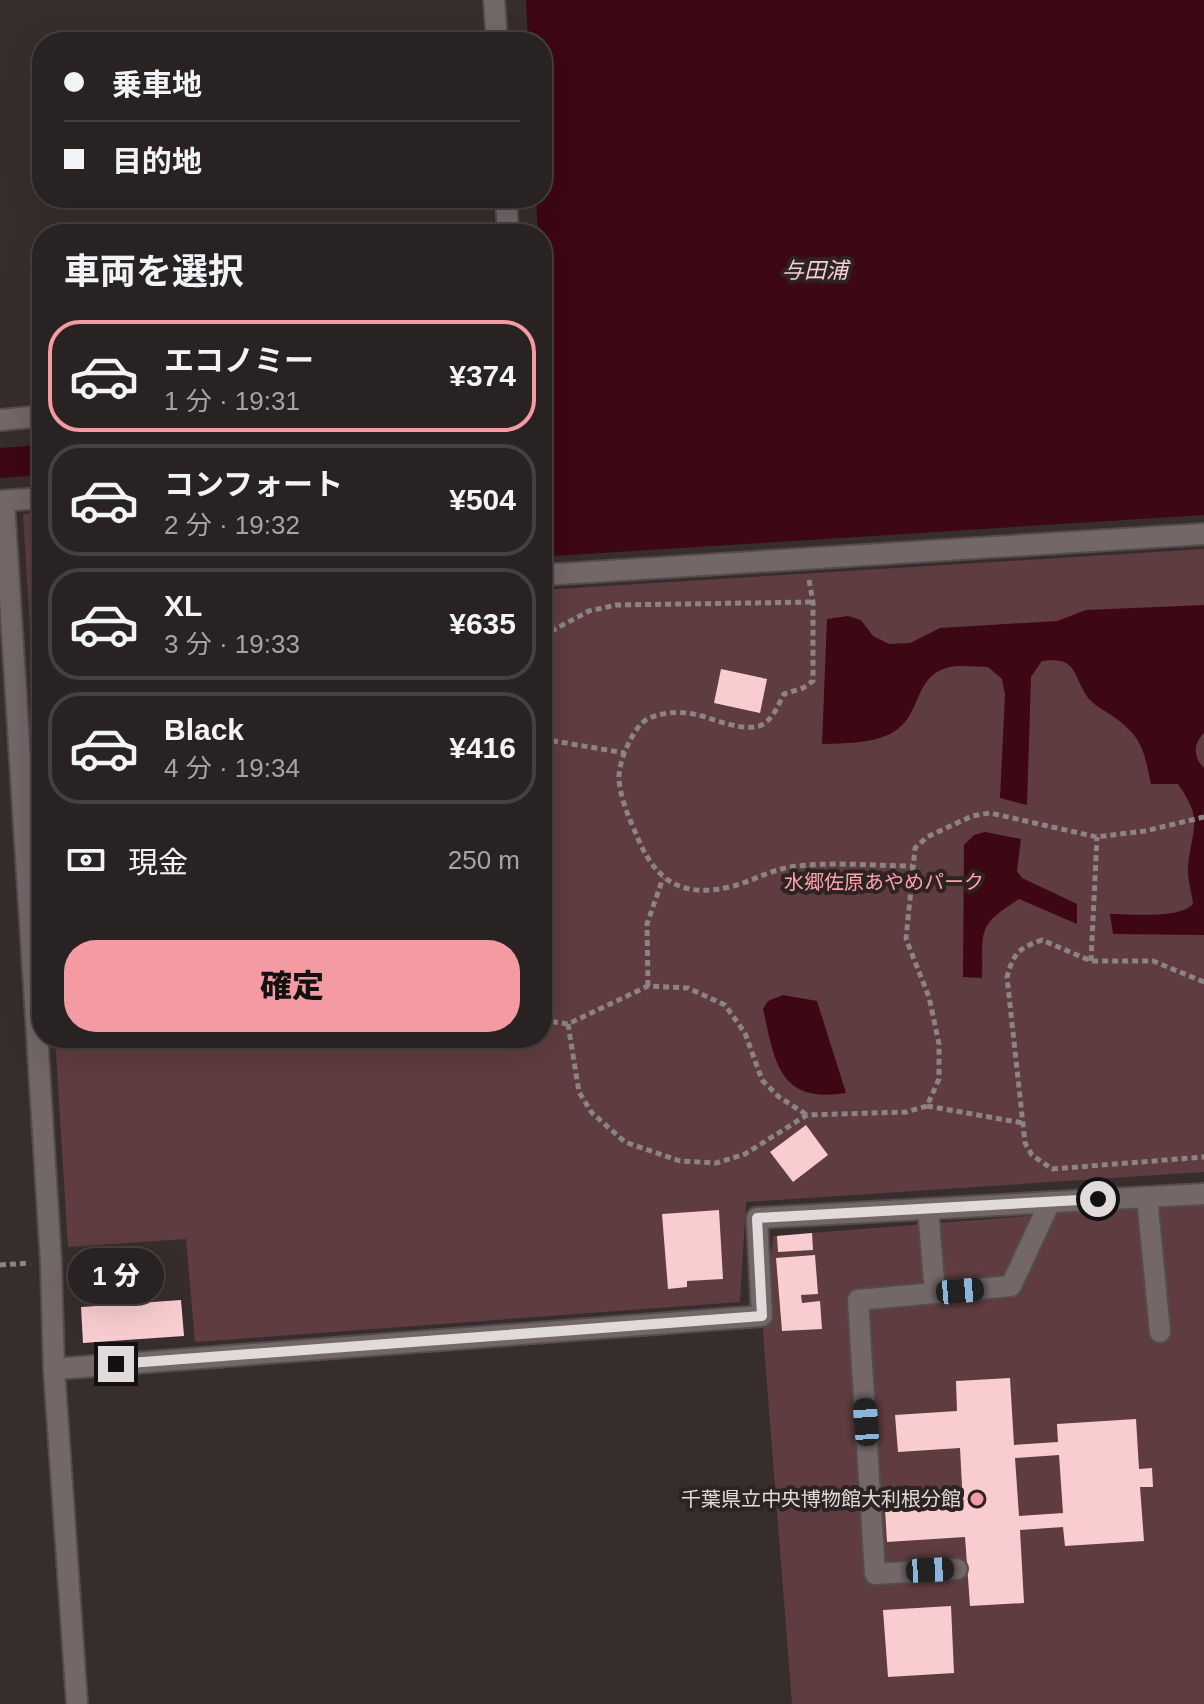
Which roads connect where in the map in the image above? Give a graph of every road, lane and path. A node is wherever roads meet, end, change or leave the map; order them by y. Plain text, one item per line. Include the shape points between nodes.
1 (494, 0) edge
2 (496, 32) edge
3 (32, 417) edge
4 (0, 420) edge
5 (32, 499) edge
6 (2, 501) edge
7 (1204, 534) edge
8 (806, 559) junction
9 (552, 574) edge
10 (813, 602) junction
11 (552, 631) edge
12 (552, 741) edge
13 (625, 753) junction
14 (1201, 818) edge
15 (1097, 837) junction
16 (912, 866) junction
17 (663, 878) junction
18 (1091, 961) junction
19 (32, 967) edge
20 (1204, 982) edge
21 (648, 986) junction
22 (552, 1022) edge
23 (568, 1024) junction
24 (37, 1048) edge
25 (927, 1106) junction
26 (807, 1115) junction
27 (1023, 1123) junction
28 (1204, 1157) edge
29 (1204, 1194) edge
30 (1147, 1197) junction
31 (1050, 1202) junction
32 (928, 1209) junction
33 (935, 1293) junction
34 (1160, 1332) dead end
35 (54, 1369) junction
36 (957, 1569) dead end
37 (77, 1704) edge

1 - 2 street
3 - 4 street
5 - 6 street
6 - 19 street
7 - 8 street
8 - 9 street
8 - 10 path
10 - 11 path via 616,605 589,611
10 - 13 path via 813,681 784,694 770,720 747,727 687,713 662,714 642,722
12 - 13 path
13 - 17 path via 619,777 625,809 650,864
14 - 15 path
15 - 16 path via 990,813 927,837 915,848
15 - 18 path
16 - 17 path via 794,866 713,890 688,889
16 - 25 path via 906,939 929,997 939,1044 939,1079
17 - 21 path via 647,924
18 - 20 path via 1153,961
18 - 27 path via 1042,940 1013,956 1007,977
21 - 23 path
21 - 26 path via 688,988 725,1005 745,1033 762,1080
22 - 23 path
23 - 26 path via 579,1092 592,1113 625,1142 680,1161 716,1163 745,1154
24 - 35 street
25 - 26 path via 906,1112
25 - 27 path
27 - 28 path via 1032,1155 1052,1169
29 - 30 street
30 - 31 street
30 - 34 street
31 - 32 street
31 - 33 street via 1011,1286
32 - 33 street
32 - 35 street via 757,1218 762,1316
33 - 36 street via 858,1300 875,1574
35 - 37 street

